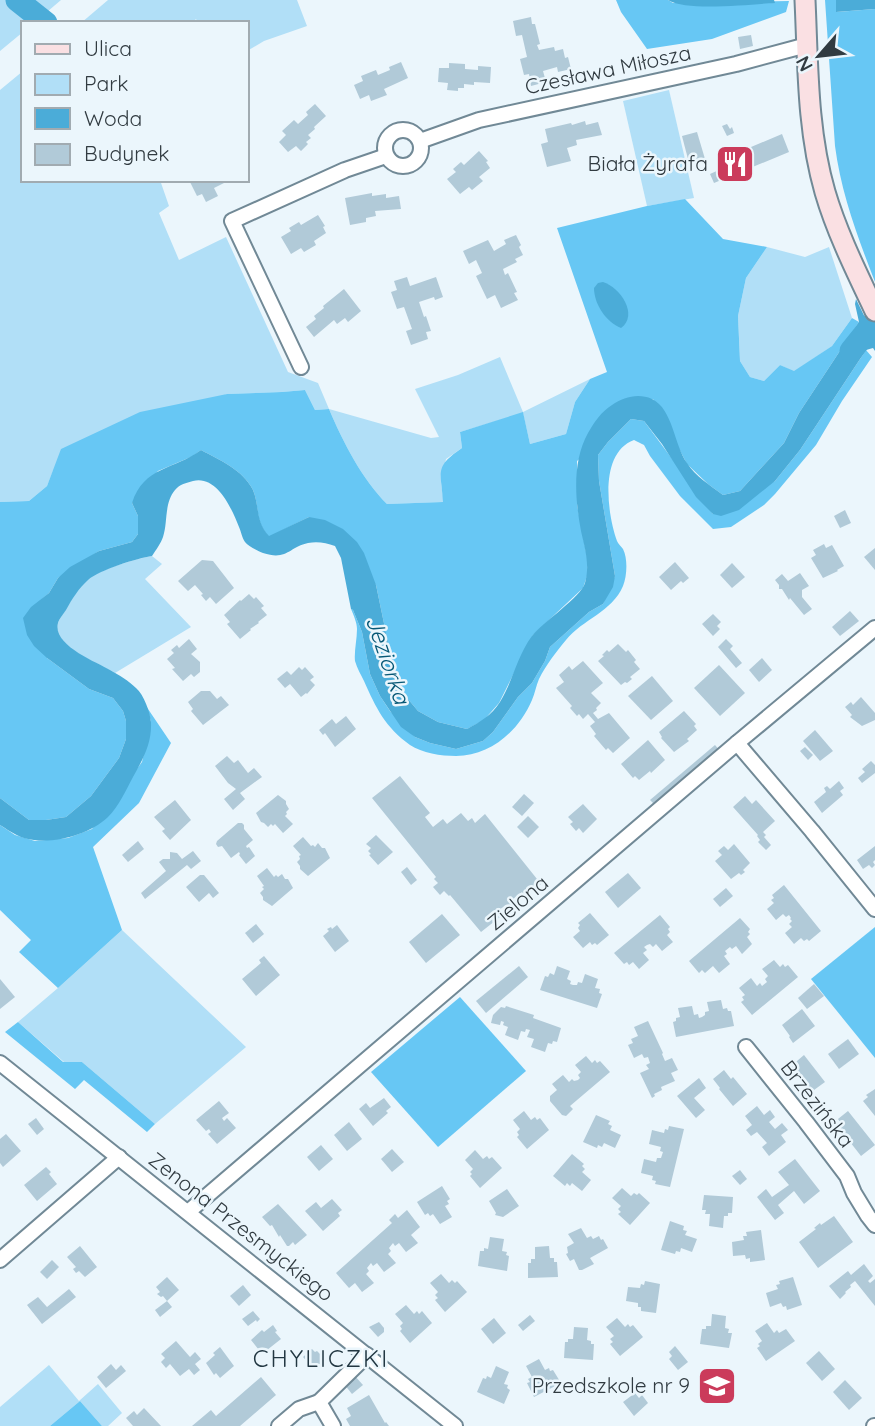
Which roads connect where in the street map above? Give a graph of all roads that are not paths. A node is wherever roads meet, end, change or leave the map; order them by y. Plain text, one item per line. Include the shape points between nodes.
1 (805, 0) edge
2 (807, 45) junction
3 (420, 141) junction
4 (386, 156) junction
5 (875, 311) edge
6 (301, 367) dead end
7 (875, 628) edge
8 (738, 742) junction
9 (875, 909) edge
10 (746, 1047) dead end
11 (0, 1063) edge
12 (119, 1157) junction
13 (188, 1212) junction
14 (875, 1225) edge
15 (0, 1260) edge
16 (367, 1355) junction
17 (319, 1402) junction
18 (279, 1426) edge
19 (333, 1426) edge
20 (455, 1426) edge

1 - 2 street
2 - 3 street, Czesława Miłosza via 479,120
2 - 5 street via 813,131 825,192
3 - 4 street via 421,154 411,165 395,165
3 - 4 street via 408,130 396,131 387,139
4 - 6 street via 232,221
7 - 8 street, Zielona
8 - 9 street
8 - 13 street, Zielona
10 - 14 street, Brzezińska via 847,1176
11 - 12 street, Zenona Przesmyckiego
12 - 13 street, Zenona Przesmyckiego
12 - 15 street
13 - 16 street, Zenona Przesmyckiego
16 - 17 street
16 - 20 street, Zenona Przesmyckiego
17 - 18 street via 299,1409
17 - 19 street

